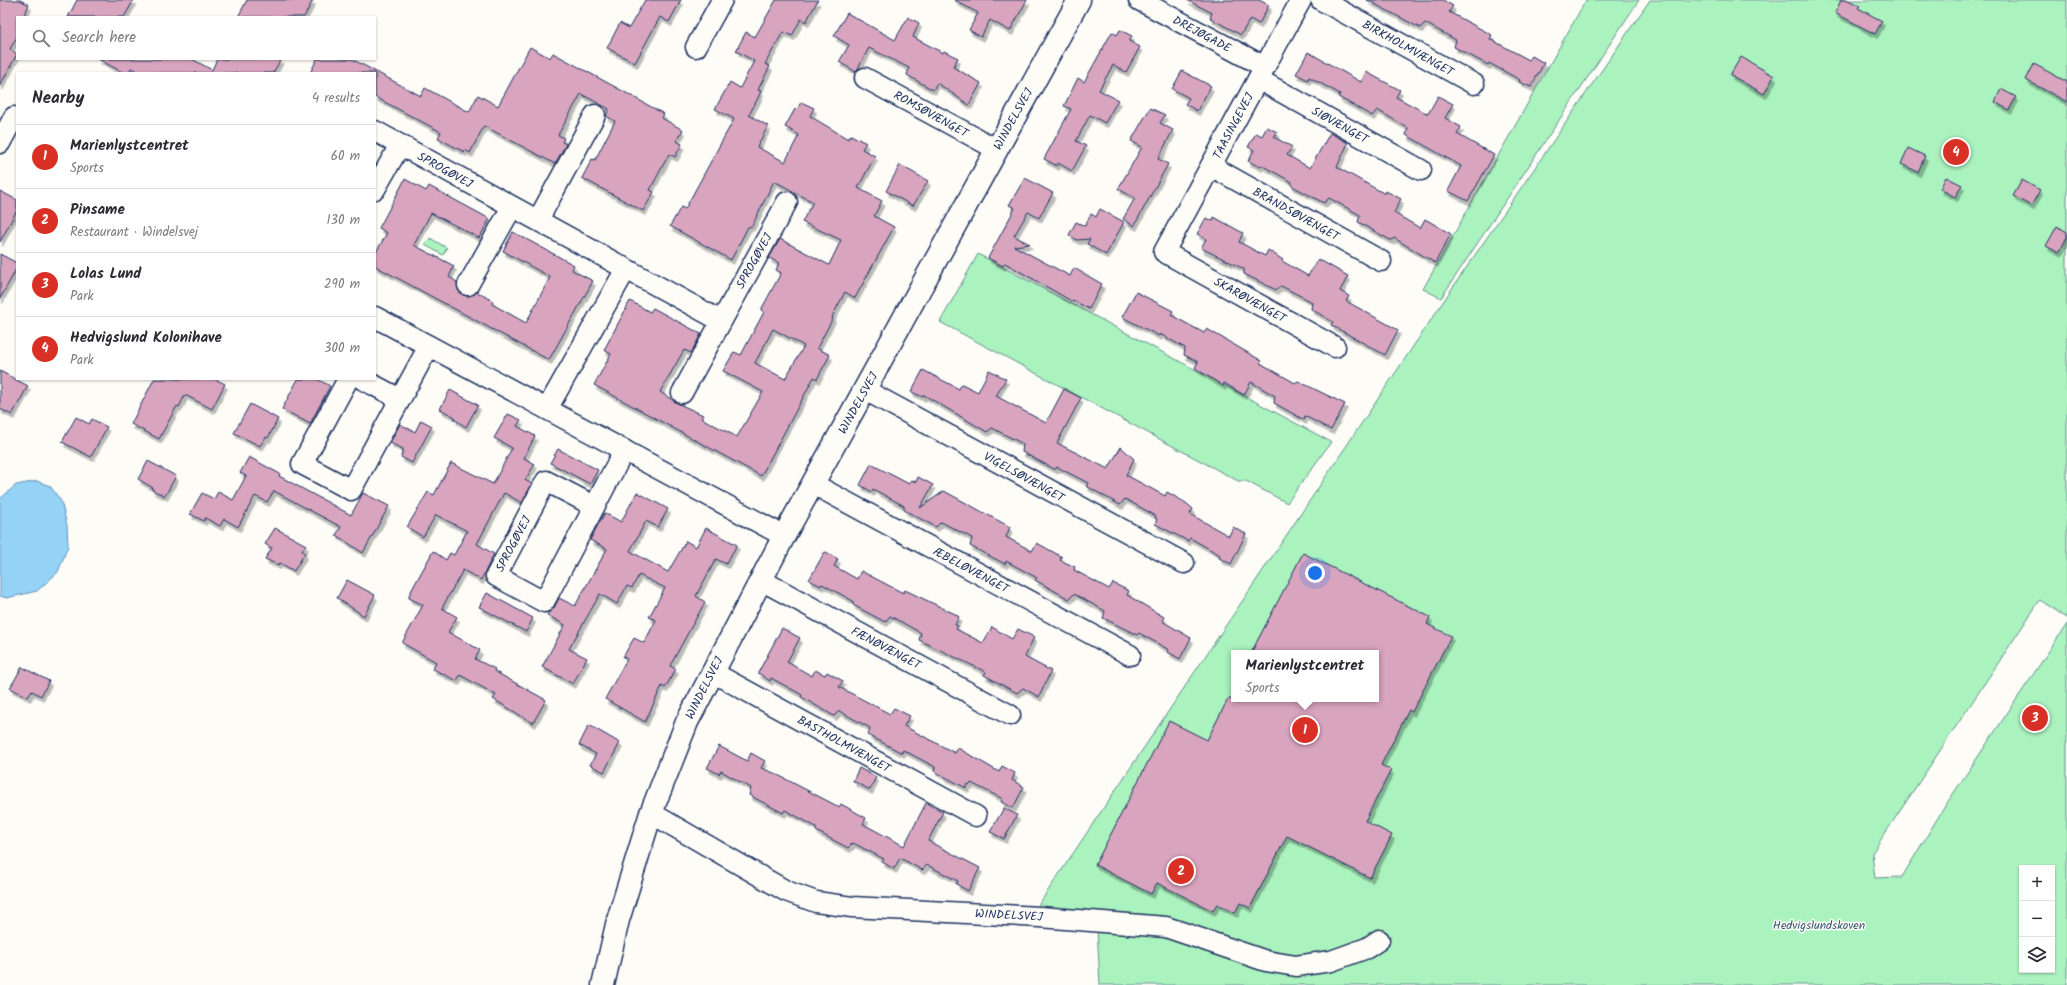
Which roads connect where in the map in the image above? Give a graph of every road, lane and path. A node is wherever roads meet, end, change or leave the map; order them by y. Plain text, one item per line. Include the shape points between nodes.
1 (722, 0) edge
2 (1079, 0) edge
3 (1139, 0) edge
4 (1301, 0) edge
5 (1321, 0) edge
6 (696, 47) dead end
7 (1261, 73) junction
8 (865, 78) dead end
9 (1474, 84) dead end
10 (10, 115) edge
11 (595, 115) dead end
12 (376, 132) edge
13 (0, 143) edge
14 (400, 145) junction
15 (996, 149) junction
16 (1211, 166) junction
17 (1421, 170) dead end
18 (376, 187) edge
19 (787, 202) dead end
20 (512, 207) junction
21 (538, 220) junction
22 (1164, 252) joint
23 (1381, 261) dead end
24 (626, 269) junction
25 (468, 285) dead end
26 (376, 317) edge
27 (721, 321) junction
28 (429, 346) junction
29 (1335, 348) dead end
30 (347, 380) edge
31 (364, 380) edge
32 (865, 390) junction
33 (682, 393) dead end
34 (400, 399) junction
35 (547, 409) junction
36 (624, 450) junction
37 (813, 484) junction
38 (594, 506) junction
39 (784, 536) junction
40 (1184, 563) dead end
41 (761, 580) junction
42 (1130, 655) dead end
43 (712, 672) junction
44 (1010, 715) dead end
45 (651, 813) junction
46 (976, 816) dead end
47 (1379, 940) dead end
48 (603, 985) edge

1 - 6 street
2 - 15 street, WINDELSVEJ
3 - 7 street, DREJØGADE
4 - 7 street, TAASINGEVEJ
5 - 9 street, BIRKHOLMVÆNGET
7 - 16 street, TAASINGEVEJ
7 - 17 street, SIØVÆNGET
8 - 15 street, ROMSØVÆNGET
10 - 13 street
11 - 21 street
12 - 14 street, SPROGØVEJ
14 - 18 street
14 - 20 street, SPROGØVEJ
15 - 32 street, WINDELSVEJ
16 - 22 street, TAASINGEVEJ
16 - 23 street, BRANDSØVÆNGET
19 - 27 street, SPROGØVEJ
20 - 21 street, SPROGØVEJ
20 - 25 street
21 - 24 street, SPROGØVEJ
22 - 29 street, SKARØVÆNGET
24 - 27 street, SPROGØVEJ
24 - 35 street
26 - 28 street
27 - 33 street, SPROGØVEJ
28 - 34 street
28 - 35 street
30 - 34 street via 302,464 351,490
31 - 34 street
32 - 37 street, WINDELSVEJ
32 - 40 street, VIGELSØVÆNGET
35 - 36 street
36 - 38 street, SPROGØVEJ
36 - 39 street
37 - 39 street, WINDELSVEJ
37 - 42 street, ÆBELØVÆNGET
38 - 38 street, SPROGØVEJ via 544,602 496,576 546,481
39 - 41 street, WINDELSVEJ
41 - 43 street, WINDELSVEJ
41 - 44 street, FÆNØVÆNGET
43 - 45 street, WINDELSVEJ via 687,722
43 - 46 street, BASTHOLMVÆNGET
45 - 47 street, WINDELSVEJ via 786,891 816,902 852,907 1040,916 1166,927 1266,961 1296,966 1331,961 1367,948
45 - 48 street, WINDELSVEJ via 618,920

